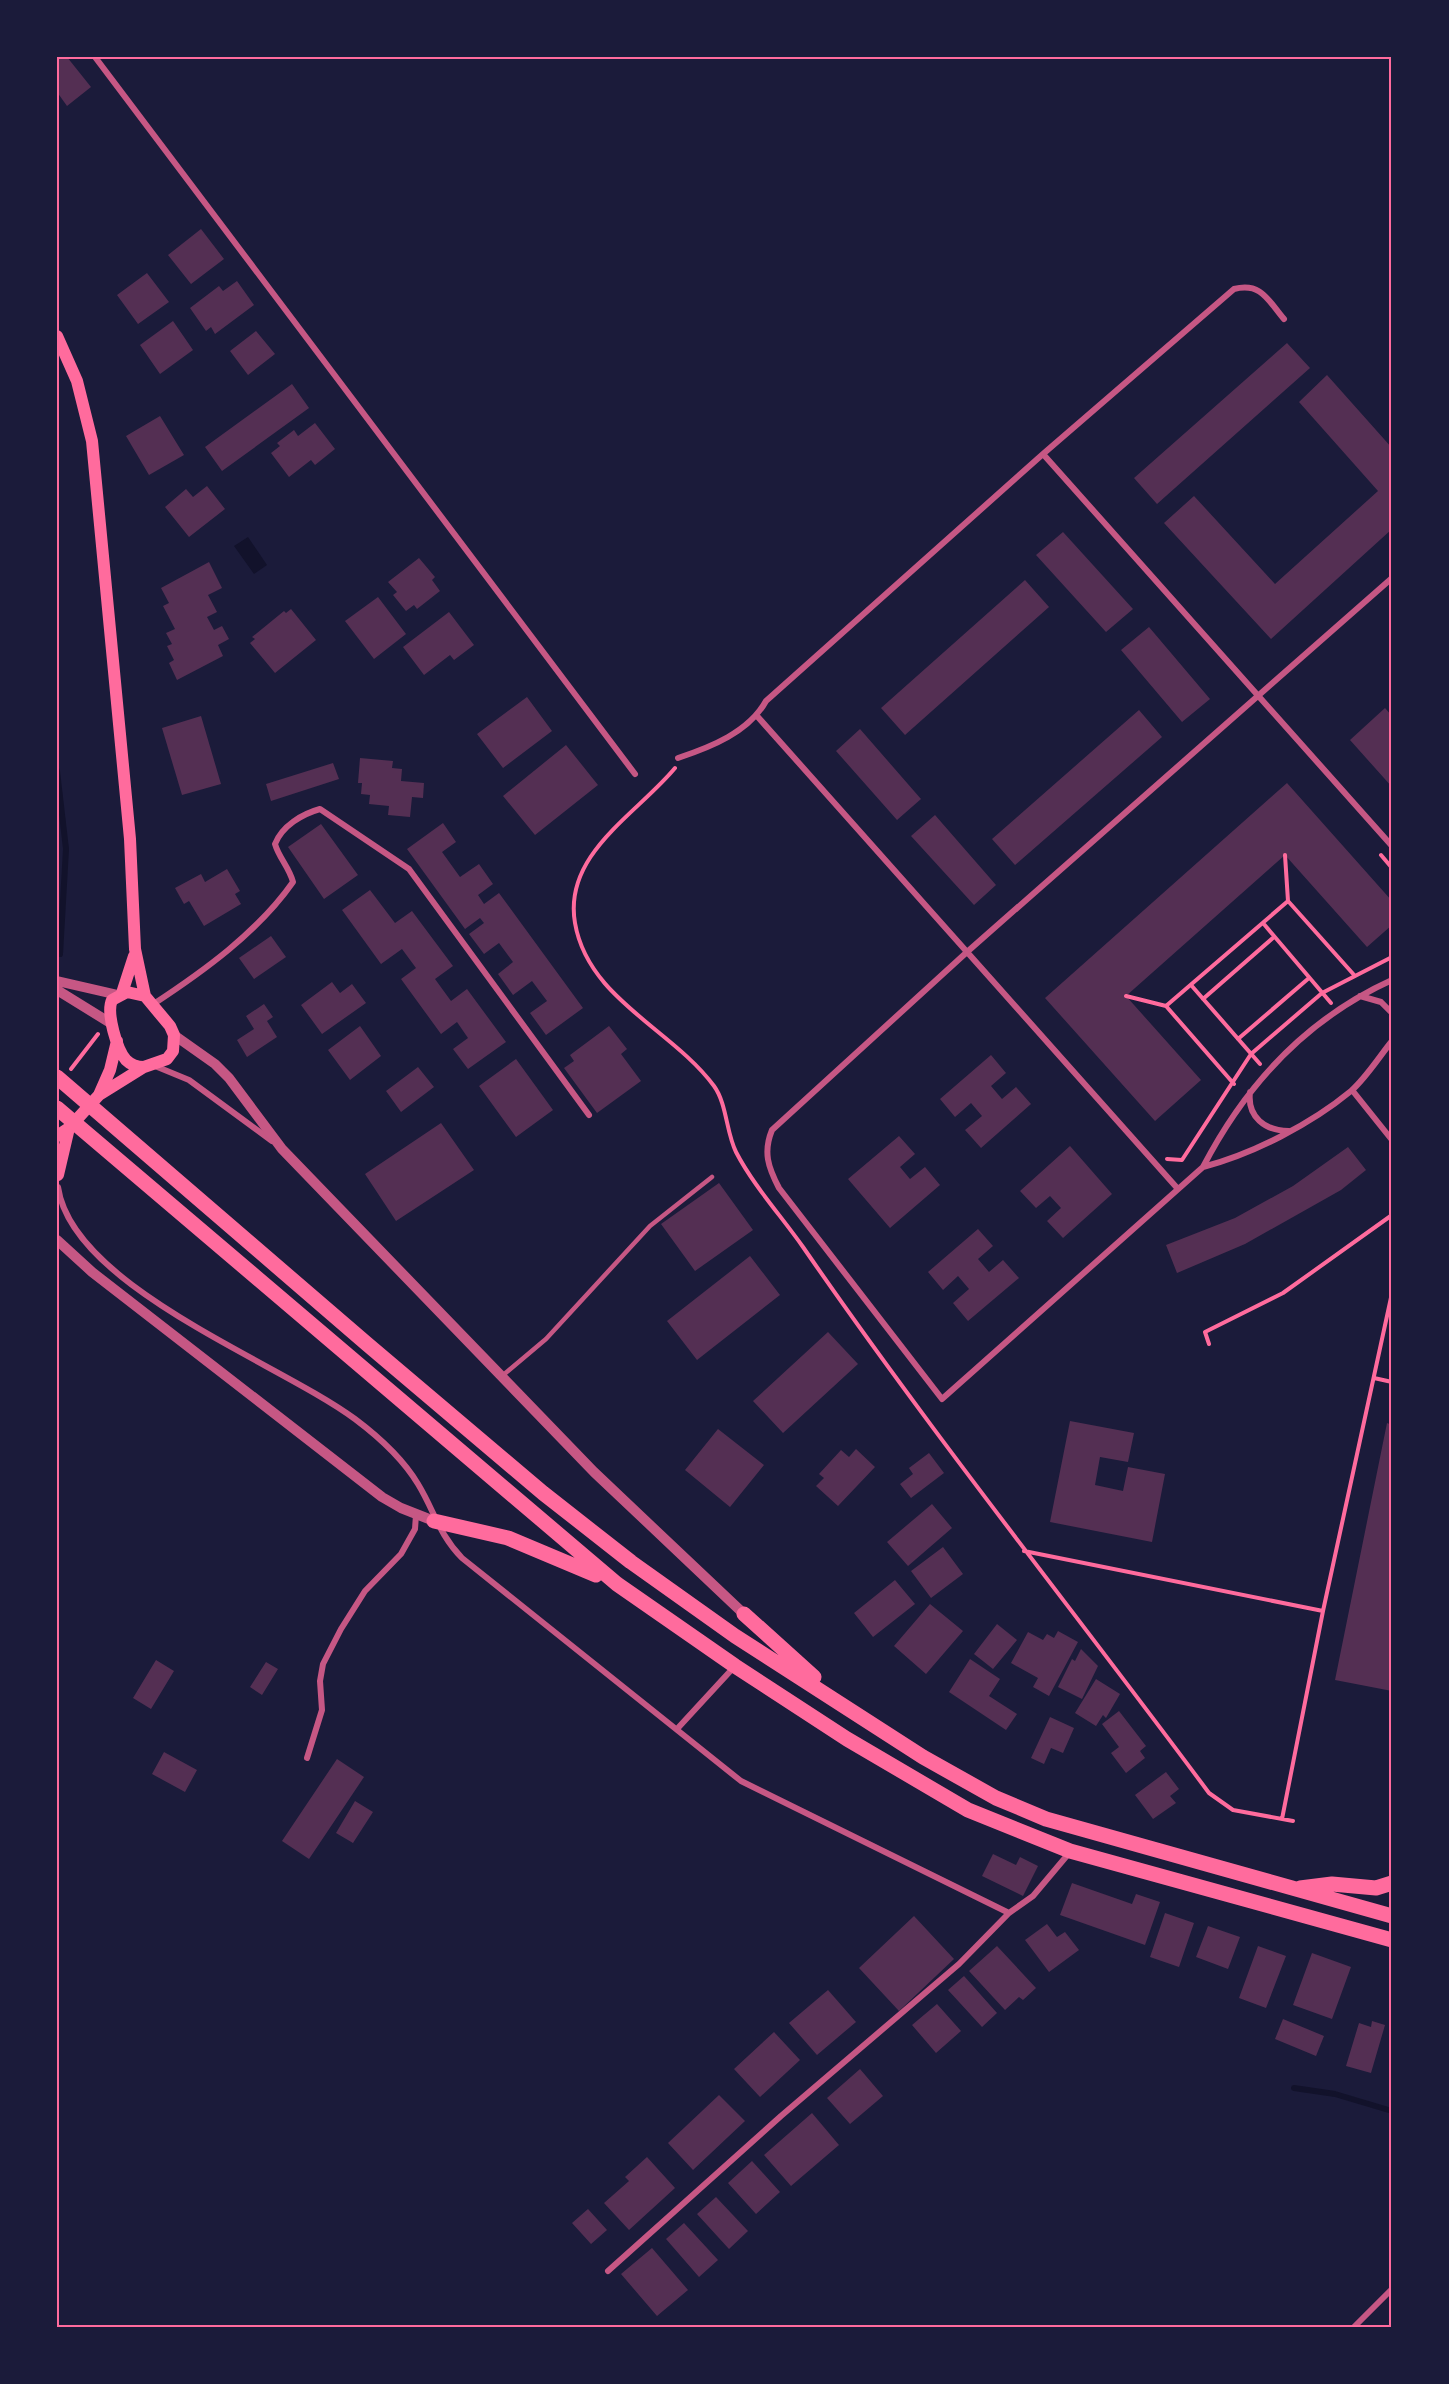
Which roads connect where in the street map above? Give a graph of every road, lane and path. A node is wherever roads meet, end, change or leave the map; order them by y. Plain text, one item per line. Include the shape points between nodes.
1 (95, 57) edge
2 (1284, 319) dead end
3 (57, 336) edge
4 (1042, 454) junction
5 (1392, 578) edge
6 (1256, 696) junction
7 (757, 716) junction
8 (678, 759) dead end
9 (635, 774) dead end
10 (1392, 846) edge
11 (1285, 855) dead end
12 (1288, 901) junction
13 (1263, 923) junction
14 (1274, 937) junction
15 (135, 949) junction
16 (967, 952) junction
17 (1392, 957) edge
18 (1355, 976) junction
19 (1309, 978) junction
20 (1392, 980) edge
21 (57, 981) edge
22 (1191, 985) junction
23 (59, 992) edge
24 (1322, 993) junction
25 (120, 994) junction
26 (1358, 995) junction
27 (1126, 996) dead end
28 (1203, 999) junction
29 (148, 1000) junction
30 (1166, 1006) junction
31 (1337, 1010) junction
32 (1392, 1013) edge
33 (112, 1024) junction
34 (98, 1034) dead end
35 (174, 1035) junction
36 (1238, 1039) junction
37 (117, 1040) junction
38 (1392, 1041) edge
39 (1251, 1054) junction
40 (148, 1066) junction
41 (1266, 1072) junction
42 (61, 1076) edge
43 (1234, 1084) junction
44 (1251, 1088) junction
45 (1352, 1090) junction
46 (99, 1095) junction
47 (57, 1108) edge
48 (589, 1115) dead end
49 (69, 1128) junction
50 (1289, 1131) junction
51 (57, 1136) edge
52 (1392, 1140) edge
53 (282, 1149) junction
54 (1163, 1159) dead end
55 (1203, 1167) junction
56 (712, 1177) dead end
57 (57, 1180) edge
58 (1178, 1189) junction
59 (1392, 1215) edge
60 (57, 1240) edge
61 (1392, 1293) edge
62 (1209, 1344) dead end
63 (502, 1376) junction
64 (1374, 1378) junction
65 (1392, 1382) edge
66 (416, 1515) junction
67 (434, 1521) junction
68 (1024, 1551) dead end
69 (617, 1584) junction
70 (1323, 1611) junction
71 (744, 1614) joint
72 (735, 1666) junction
73 (855, 1712) junction
74 (677, 1729) junction
75 (307, 1758) dead end
76 (1282, 1819) dead end
77 (1070, 1851) junction
78 (1392, 1883) edge
79 (1294, 1889) junction
80 (1010, 1913) junction
81 (1392, 1917) edge
82 (1375, 1935) junction
83 (1392, 1940) edge
84 (608, 2271) dead end
85 (1392, 2289) edge
86 (1354, 2327) edge

1 - 9 street
2 - 4 street via 1259,290 1247,286 1234,289
3 - 15 main road via 77,381 92,441 130,839
4 - 6 street
4 - 7 street via 766,701
5 - 6 street
6 - 10 street
6 - 16 street
7 - 8 street via 713,746
7 - 16 street
11 - 12 path
12 - 13 path
12 - 18 path
13 - 14 path
13 - 22 path
14 - 19 path
14 - 28 path
15 - 25 main road
15 - 29 main road
16 - 58 street
16 - 58 street via 772,1130 766,1157 779,1188 942,1398
17 - 18 path
18 - 24 path
19 - 24 path
19 - 36 path
20 - 26 street
21 - 25 street
22 - 28 path
22 - 30 path
23 - 33 street
24 - 31 path
24 - 39 path
25 - 29 main road via 134,992
25 - 33 main road via 109,1007
26 - 31 street
26 - 32 street via 1381,1002
27 - 30 path
28 - 36 path
29 - 35 main road
29 - 48 street via 221,955 280,900 293,882 290,867 275,844 278,836 305,813 320,809 409,869
30 - 43 path
31 - 41 street
33 - 37 main road
34 - 42 path
35 - 40 main road via 173,1051 167,1059
35 - 53 street via 201,1052 229,1078
36 - 39 path
37 - 40 main road via 126,1060 137,1067
37 - 46 main road
38 - 45 street
39 - 41 path
39 - 43 path
40 - 46 main road
40 - 53 street via 189,1080
41 - 44 street
42 - 73 main road via 367,1344 585,1527 725,1629
43 - 54 path via 1182,1160
44 - 50 street via 1252,1111 1258,1120 1278,1131
44 - 55 street
45 - 50 street
45 - 52 street
46 - 49 main road
47 - 69 main road
49 - 51 main road
49 - 57 main road
50 - 55 street via 1238,1158
53 - 63 street
55 - 58 street
56 - 63 lane via 650,1226 546,1339
57 - 67 street via 60,1201 73,1225 116,1272 177,1314 359,1422 408,1470
59 - 62 path via 1283,1293 1205,1332
60 - 66 street via 313,1446 390,1503
61 - 64 path
63 - 71 street via 594,1472
64 - 65 path
64 - 70 path
66 - 67 street
66 - 75 street via 414,1529 401,1554 365,1591 323,1665 322,1710
67 - 69 main road via 508,1538
67 - 74 street via 449,1545 478,1573
68 - 70 path
69 - 72 main road
70 - 76 path
71 - 73 main road
72 - 74 street
72 - 77 main road via 937,1794 1008,1828
73 - 79 main road via 950,1773 1029,1813
74 - 80 street via 741,1781
77 - 80 street via 1033,1896
77 - 82 main road
78 - 79 main road via 1377,1888 1332,1884
79 - 81 main road
80 - 84 street via 959,1964
81 - 82 main road
82 - 83 main road
85 - 86 street

